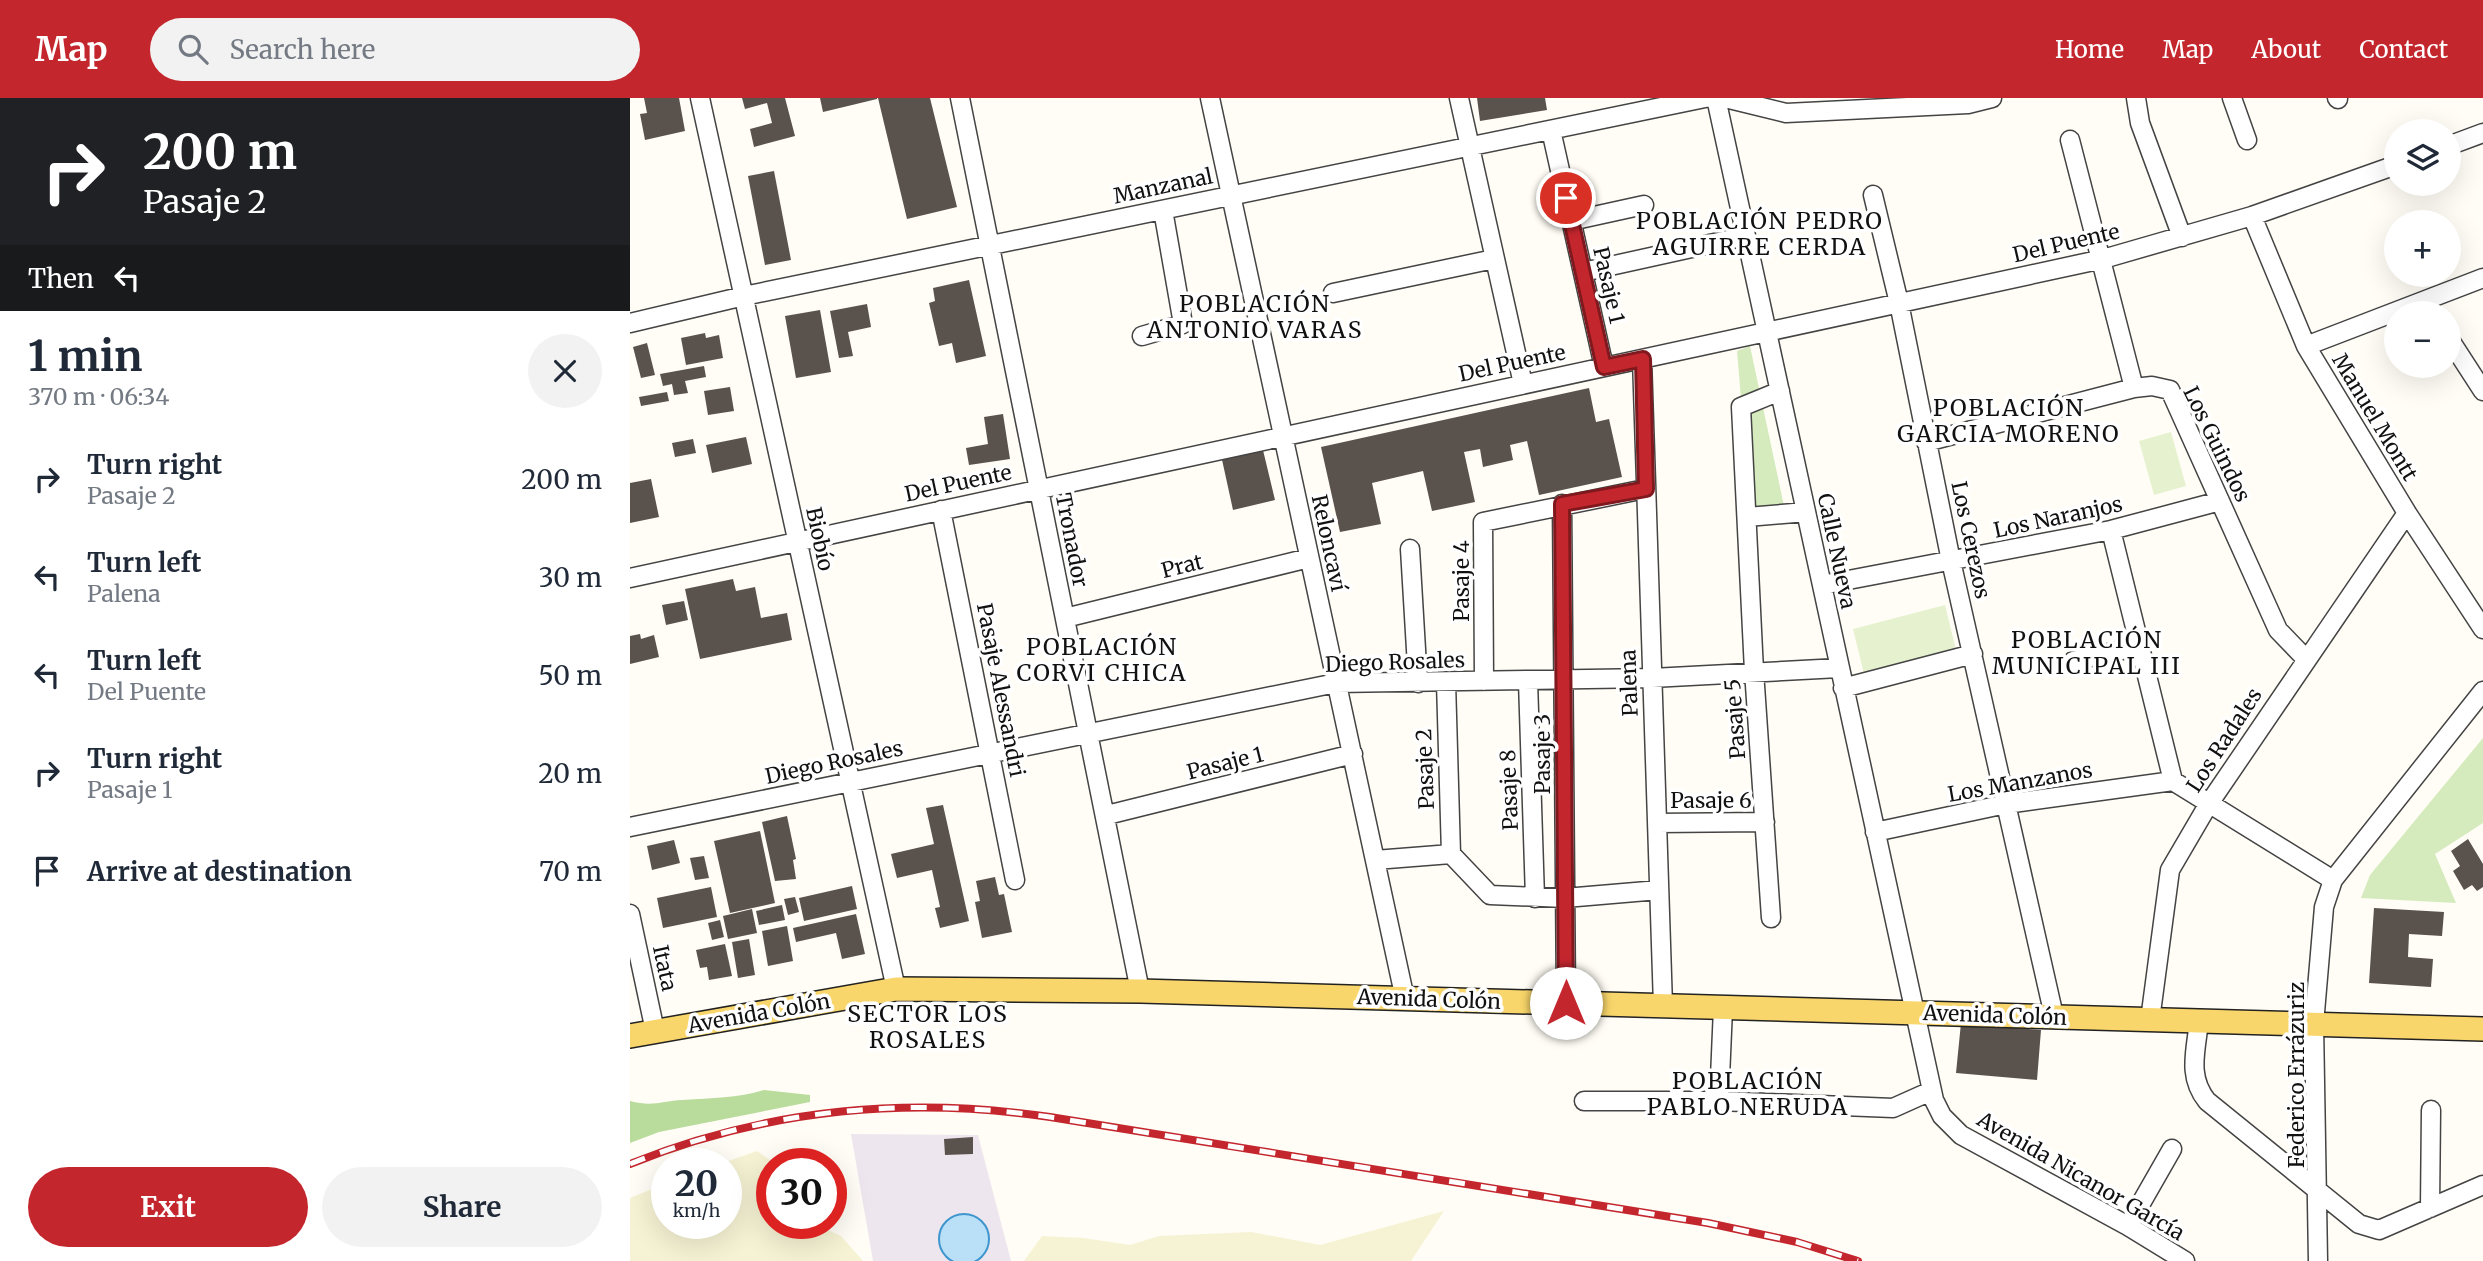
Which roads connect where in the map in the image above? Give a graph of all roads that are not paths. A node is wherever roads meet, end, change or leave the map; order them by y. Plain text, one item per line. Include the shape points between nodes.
1 (700, 98) edge
2 (960, 98) edge
3 (1209, 98) edge
4 (1459, 98) edge
5 (1705, 98) edge
6 (1716, 98) edge
7 (1725, 98) edge
8 (1992, 98) edge
9 (2136, 98) edge
10 (2232, 98) edge
11 (1551, 130) junction
12 (2483, 133) edge
13 (2070, 140) dead end
14 (2248, 140) dead end
15 (2461, 141) edge
16 (1468, 147) junction
17 (2384, 169) edge
18 (1231, 195) junction
19 (1873, 195) dead end
20 (1644, 205) dead end
21 (1163, 210) junction
22 (2252, 216) junction
23 (1571, 221) junction
24 (1746, 236) junction
25 (2182, 237) junction
26 (990, 245) junction
27 (1494, 259) junction
28 (2103, 260) junction
29 (1583, 272) junction
30 (2483, 278) edge
31 (1333, 293) dead end
32 (744, 296) junction
33 (2439, 301) edge
34 (1899, 303) junction
35 (2384, 321) edge
36 (630, 323) edge
37 (1767, 332) junction
38 (1142, 336) dead end
39 (2306, 346) junction
40 (2461, 357) edge
41 (1643, 359) junction
42 (1604, 367) junction
43 (1523, 384) junction
44 (2134, 388) junction
45 (1780, 391) junction
46 (2483, 391) edge
47 (1283, 436) junction
48 (1926, 442) junction
49 (1039, 489) junction
50 (1646, 489) junction
51 (2220, 501) junction
52 (1562, 504) junction
53 (942, 510) junction
54 (1806, 512) junction
55 (2407, 513) junction
56 (1747, 517) junction
57 (2111, 530) junction
58 (797, 541) junction
59 (1410, 549) dead end
60 (1309, 558) junction
61 (1951, 561) junction
62 (630, 578) edge
63 (1822, 585) junction
64 (1065, 618) junction
65 (2483, 629) edge
66 (2140, 646) junction
67 (1973, 654) junction
68 (2305, 658) junction
69 (2073, 661) dead end
70 (1839, 668) junction
71 (1754, 671) junction
72 (1652, 678) junction
73 (1564, 680) junction
74 (1484, 681) junction
75 (1528, 681) junction
76 (1446, 682) junction
77 (1336, 683) junction
78 (1418, 683) junction
79 (1843, 688) junction
80 (2483, 691) edge
81 (1088, 733) junction
82 (990, 754) junction
83 (1353, 754) junction
84 (2173, 781) junction
85 (851, 782) junction
86 (2006, 804) junction
87 (2208, 804) junction
88 (1107, 815) junction
89 (1765, 822) junction
90 (1657, 823) junction
91 (630, 827) edge
92 (1875, 832) junction
93 (1451, 854) junction
94 (1375, 860) junction
95 (1015, 880) dead end
96 (2333, 880) junction
97 (1659, 890) junction
98 (1535, 898) junction
99 (1565, 898) junction
100 (630, 914) edge
101 (1771, 918) dead end
102 (896, 989) junction
103 (1140, 991) junction
104 (1405, 999) junction
105 (1566, 1003) junction
106 (1662, 1006) junction
107 (1723, 1009) junction
108 (1914, 1013) junction
109 (2054, 1016) junction
110 (2150, 1020) junction
111 (2199, 1021) junction
112 (2314, 1024) junction
113 (2483, 1029) edge
114 (655, 1031) junction
115 (630, 1036) edge
116 (1931, 1091) junction
117 (1584, 1101) dead end
118 (1719, 1101) junction
119 (2431, 1110) dead end
120 (2172, 1149) dead end
121 (2483, 1185) edge
122 (2319, 1191) junction
123 (2430, 1208) junction
124 (2128, 1226) junction
125 (2185, 1261) edge
126 (2318, 1261) edge

1 - 32 street, Biobío
2 - 26 street, Tronador
3 - 18 street, Reloncaví
4 - 16 street
5 - 11 street, Manzanal
6 - 24 street, Calle Nueva
7 - 8 street via 1786,113 1968,104
9 - 25 street via 2140,123
10 - 14 street
11 - 16 street, Manzanal
11 - 23 street, Pasaje 1
12 - 15 street
13 - 28 street
16 - 18 street, Manzanal
16 - 27 street
17 - 22 street, Del Puente
18 - 21 street, Manzanal
18 - 47 street, Reloncaví
19 - 34 street, Los Cerezos
20 - 23 street
21 - 26 street, Manzanal
21 - 38 street via 1183,324
22 - 25 street, Del Puente
22 - 39 street, Manuel Montt
23 - 29 street, Pasaje 1
24 - 29 street
24 - 37 street, Calle Nueva
25 - 28 street, Del Puente
26 - 32 street, Manzanal
26 - 49 street, Tronador
27 - 31 street
27 - 43 street
28 - 34 street, Del Puente
28 - 44 street
29 - 42 street, Pasaje 1
30 - 33 street
32 - 36 street, Manzanal
32 - 58 street, Biobío
34 - 37 street, Del Puente
34 - 48 street, Los Cerezos
35 - 39 street
37 - 41 street, Del Puente
37 - 45 street, Calle Nueva
39 - 55 street, Manuel Montt
40 - 46 street
41 - 42 street, Del Puente
41 - 50 street, Palena
42 - 43 street, Del Puente
43 - 47 street, Del Puente
44 - 48 street
44 - 51 street, Los Guindos via 2170,390
45 - 54 street, Calle Nueva
45 - 56 street, Pasaje 5 via 1741,407
47 - 49 street, Del Puente
47 - 60 street, Reloncaví
48 - 61 street, Los Cerezos
49 - 53 street, Del Puente
49 - 64 street, Tronador
50 - 52 street
50 - 72 street, Palena
51 - 57 street, Los Naranjos
51 - 68 street, Los Guindos via 2278,630
52 - 73 street, Pasaje 3
52 - 74 street, Pasaje 4 via 1483,522
53 - 58 street, Del Puente
53 - 82 street, Pasaje Alessandri
54 - 56 street
54 - 63 street, Calle Nueva
55 - 65 street, Manuel Montt
55 - 68 street, Los Radales
56 - 71 street, Pasaje 5
57 - 61 street, Los Naranjos
57 - 66 street
58 - 62 street, Del Puente
58 - 85 street, Biobío
59 - 78 street
60 - 64 street, Prat
60 - 77 street, Reloncaví
61 - 63 street, Los Naranjos
61 - 67 street, Los Cerezos
63 - 70 street, Calle Nueva
64 - 81 street, Tronador
66 - 69 street
66 - 84 street
67 - 79 street
67 - 86 street, Los Cerezos
68 - 87 street, Los Radales
70 - 71 street, Diego Rosales
70 - 79 street, Calle Nueva
71 - 72 street, Diego Rosales
71 - 89 street, Pasaje 5
72 - 73 street, Diego Rosales
72 - 90 street, Palena
73 - 75 street, Diego Rosales
73 - 99 street, Pasaje 3
74 - 75 street, Diego Rosales
74 - 76 street, Diego Rosales
75 - 98 street, Pasaje 8
76 - 78 street, Diego Rosales
76 - 93 street, Pasaje 2
77 - 78 street, Diego Rosales
77 - 81 street, Diego Rosales
77 - 83 street, Reloncaví
79 - 92 street, Calle Nueva
80 - 96 street, Federico Errázuriz
81 - 82 street, Diego Rosales
81 - 88 street, Tronador
82 - 85 street, Diego Rosales
82 - 95 street, Pasaje Alessandri
83 - 88 street, Pasaje 1
83 - 94 street, Reloncaví
84 - 86 street, Los Manzanos
84 - 87 street
85 - 91 street, Diego Rosales
85 - 102 street, Biobío
86 - 92 street, Los Manzanos
86 - 109 street, Los Cerezos
87 - 96 street
87 - 110 street, Los Radales via 2170,870
88 - 103 street, Tronador
89 - 90 street, Pasaje 6
89 - 101 street, Pasaje 5
90 - 97 street, Palena
92 - 108 street, Calle Nueva
93 - 94 street
93 - 98 street via 1490,895
94 - 104 street, Reloncaví
96 - 112 street, Federico Errázuriz via 2324,907
97 - 99 street
97 - 106 street, Palena
98 - 99 street
99 - 105 street, Pasaje 3
100 - 114 street, Itata
102 - 103 main road, Avenida Colón
102 - 114 main road, Avenida Colón
103 - 104 main road, Avenida Colón
104 - 105 main road, Avenida Colón
105 - 106 main road, Avenida Colón
106 - 107 main road, Avenida Colón
107 - 108 main road, Avenida Colón
107 - 118 street
108 - 109 main road, Avenida Colón
108 - 116 street, Avenida Nicanor García
109 - 110 main road, Avenida Colón
110 - 111 main road, Avenida Colón
111 - 112 main road, Avenida Colón
111 - 122 street via 2193,1074 2199,1091
112 - 113 main road, Avenida Colón
112 - 122 street, Federico Errázuriz
114 - 115 main road, Avenida Colón
116 - 118 street via 1893,1108
116 - 124 street, Avenida Nicanor García via 1942,1116 1961,1135
117 - 118 street
119 - 123 street
120 - 124 street
121 - 123 street
122 - 123 street via 2370,1229 2388,1227
122 - 126 street, Federico Errázuriz
124 - 125 street, Avenida Nicanor García

